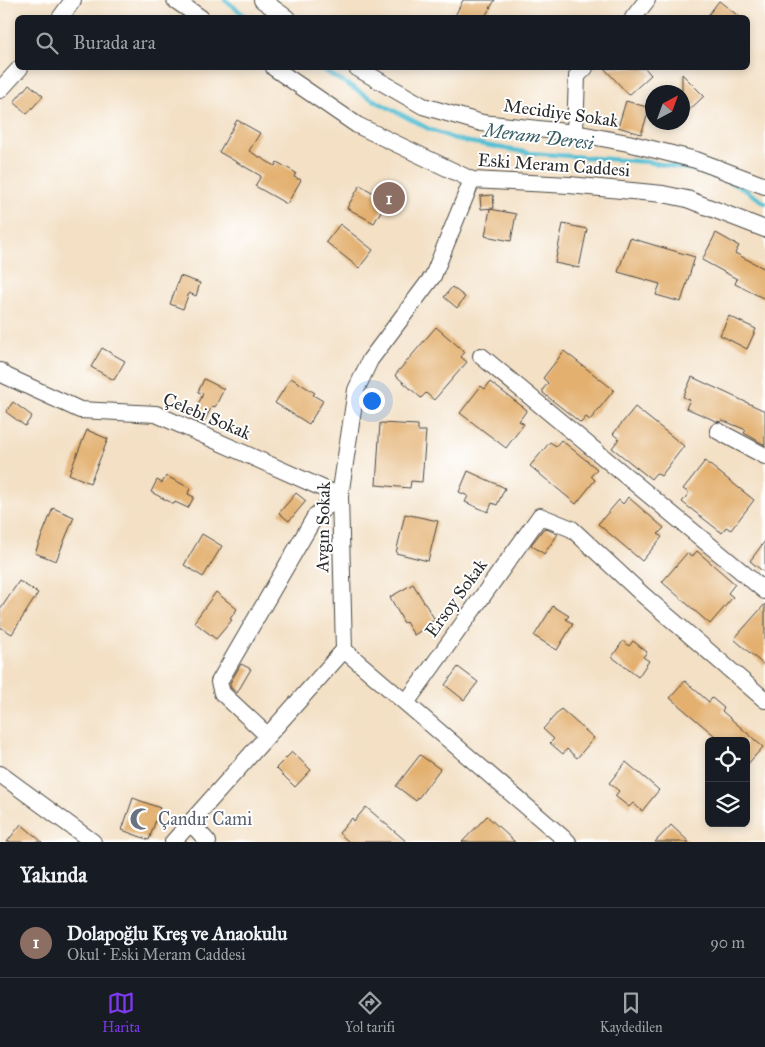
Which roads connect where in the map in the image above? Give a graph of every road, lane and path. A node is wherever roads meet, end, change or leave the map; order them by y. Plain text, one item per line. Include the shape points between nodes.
1 (73, 0) edge
2 (175, 0) edge
3 (262, 0) edge
4 (647, 0) edge
5 (62, 15) edge
6 (197, 15) edge
7 (282, 15) edge
8 (635, 15) edge
9 (18, 70) edge
10 (277, 70) edge
11 (360, 70) edge
12 (583, 70) edge
13 (0, 90) edge
14 (575, 133) junction
15 (472, 180) junction
16 (765, 186) edge
17 (765, 229) edge
18 (482, 356) dead end
19 (0, 371) edge
20 (718, 431) dead end
21 (765, 456) edge
22 (340, 496) junction
23 (765, 590) edge
24 (344, 650) junction
25 (765, 700) edge
26 (406, 703) junction
27 (267, 735) junction
28 (0, 774) edge
29 (190, 823) junction
30 (93, 842) edge
31 (173, 842) edge
32 (208, 842) edge
33 (568, 842) edge

1 - 5 street
2 - 6 street
3 - 7 street
4 - 8 street
9 - 13 street
10 - 15 street, Eski Meram Caddesi via 357,125
11 - 14 street, Mecidiye Sokak via 423,106 482,123
12 - 14 street via 577,76
14 - 16 street, Mecidiye Sokak via 696,160
15 - 17 street, Eski Meram Caddesi via 663,194 687,199
15 - 22 street, Avgın Sokak via 433,276 370,360 356,390
18 - 23 street
19 - 22 street, Çelebi Sokak via 80,410 156,414
20 - 21 street
22 - 24 street, Avgın Sokak
22 - 27 street via 316,515 219,682 222,693
24 - 26 street
24 - 27 street
25 - 26 street, Ersoy Sokak via 572,529 540,516
26 - 33 street
27 - 29 street
28 - 30 street
29 - 31 street
29 - 32 street

